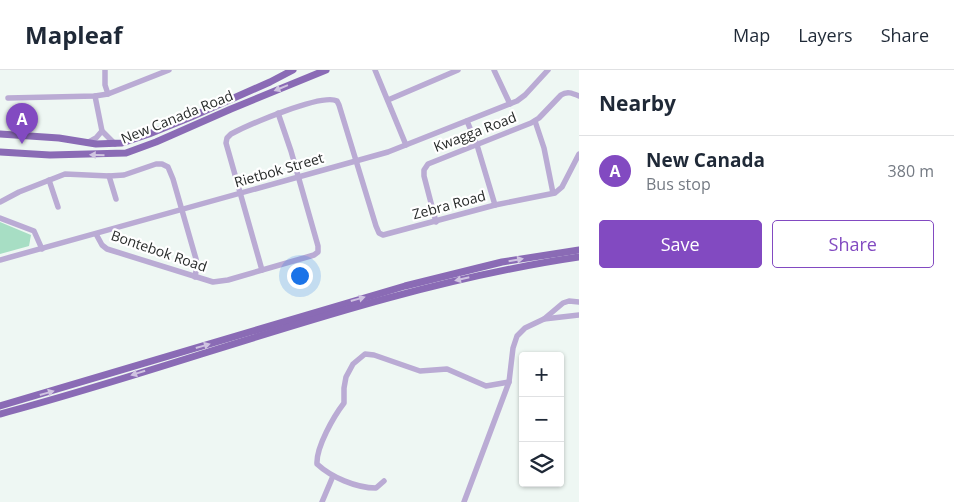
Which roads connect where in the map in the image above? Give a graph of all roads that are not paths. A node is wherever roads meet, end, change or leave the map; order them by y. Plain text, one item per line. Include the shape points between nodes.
1 (105, 70) edge
2 (169, 70) edge
3 (293, 70) edge
4 (326, 70) edge
5 (375, 70) edge
6 (458, 70) edge
7 (494, 70) edge
8 (548, 70) edge
9 (108, 94) junction
10 (95, 96) junction
11 (579, 96) edge
12 (8, 98) dead end
13 (388, 100) junction
14 (510, 104) junction
15 (278, 114) junction
16 (467, 120) junction
17 (535, 121) junction
18 (102, 131) junction
19 (0, 134) edge
20 (87, 143) junction
21 (115, 144) junction
22 (406, 145) junction
23 (477, 145) junction
24 (0, 152) edge
25 (579, 154) edge
26 (357, 161) junction
27 (109, 176) junction
28 (299, 177) junction
29 (49, 180) junction
30 (553, 193) junction
31 (240, 194) junction
32 (116, 199) dead end
33 (0, 202) edge
34 (495, 206) junction
35 (58, 207) dead end
36 (182, 210) junction
37 (0, 218) edge
38 (436, 222) junction
39 (96, 234) junction
40 (42, 249) junction
41 (579, 250) edge
42 (579, 257) edge
43 (0, 260) edge
44 (262, 270) junction
45 (195, 277) junction
46 (579, 302) edge
47 (579, 315) edge
48 (544, 319) junction
49 (509, 382) junction
50 (0, 406) edge
51 (0, 414) edge
52 (333, 476) junction
53 (384, 481) dead end
54 (322, 502) edge
55 (464, 502) edge

1 - 9 street
2 - 9 street
3 - 21 main road, New Canada Road via 150,134
4 -> 24 main road, New Canada Road via 126,153 50,155
5 - 13 street
6 - 13 street
7 - 14 street
8 - 14 street, Rietbok Street via 526,95
9 - 10 street
10 - 12 street
10 - 18 street
11 - 17 street, Kwagga Road via 570,92 560,95
13 - 22 street
14 - 16 street, Rietbok Street
15 - 26 street via 328,99 335,100
15 - 28 street
15 - 31 street via 227,138 228,154
16 - 22 street, Rietbok Street
16 - 23 street
17 - 23 street, Kwagga Road
17 - 30 street
18 - 20 street
18 - 21 street
19 - 20 main road, New Canada Road
20 - 21 main road, New Canada Road
22 - 26 street, Rietbok Street
23 - 34 street
23 - 38 street, Kwagga Road via 425,167 424,176
25 - 30 street via 562,187
26 - 28 street, Rietbok Street
26 - 38 street, Zebra Road via 379,233 387,235
27 - 29 street via 65,174
27 - 32 street
27 - 36 street via 132,173 156,164 165,165 170,170
28 - 31 street, Rietbok Street
28 - 44 street, Bontebok Road via 318,252
29 - 33 street
29 - 35 street
30 - 34 street, Zebra Road
31 - 36 street, Rietbok Street
31 - 44 street
34 - 38 street, Zebra Road
36 - 39 street, Rietbok Street
36 - 45 street via 196,259
37 - 40 street via 34,231
39 - 40 street, Rietbok Street
39 - 45 street, Bontebok Road via 105,248
40 - 43 street, Rietbok Street
50 -> 41 main road via 424,280 502,262
42 -> 51 main road via 415,290
44 - 45 street, Bontebok Road via 216,282
46 - 48 street via 563,303
47 - 48 street
48 - 49 street via 525,328 517,336
49 - 52 street via 486,386 447,369 420,371 374,355 360,356 346,377 344,403 316,457 317,464
49 - 55 street
52 - 53 street via 369,488 376,488
52 - 54 street

